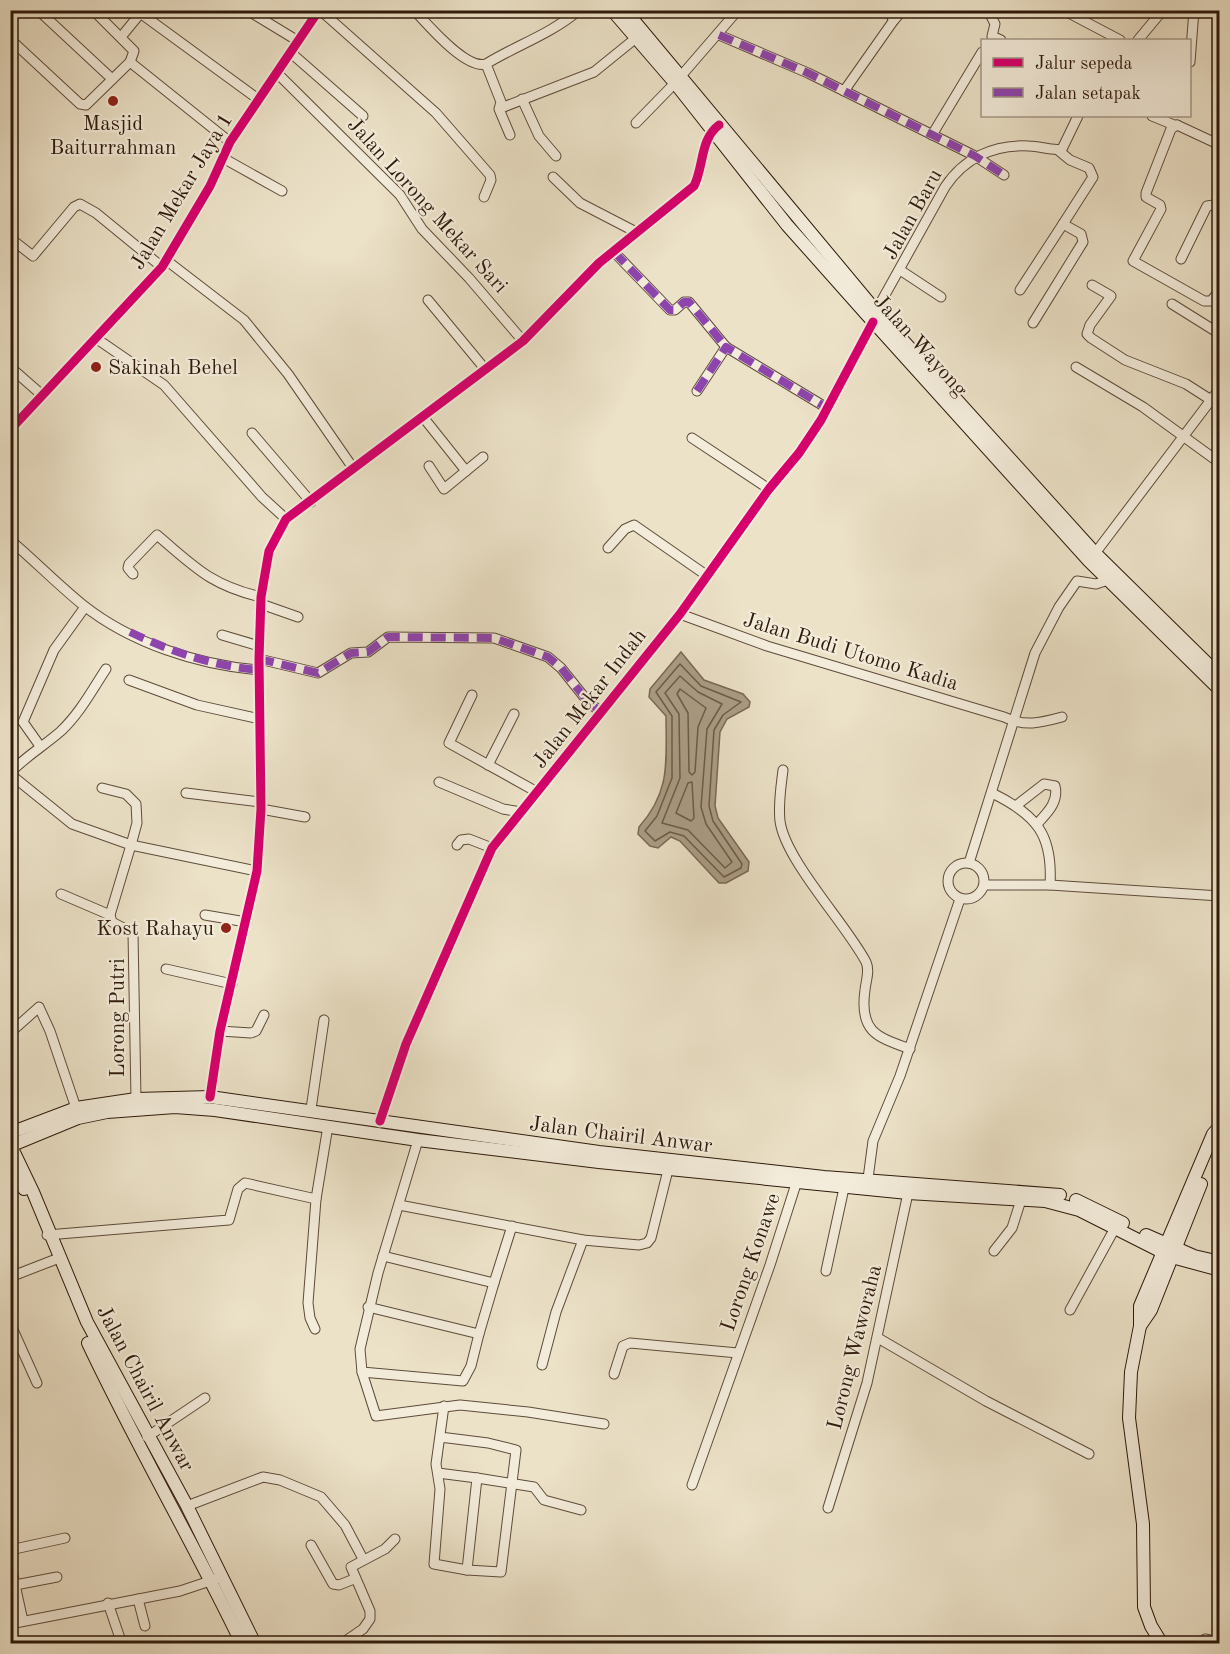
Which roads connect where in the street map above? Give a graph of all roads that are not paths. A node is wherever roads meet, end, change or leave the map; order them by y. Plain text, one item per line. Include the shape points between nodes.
1 (38, 10) edge
2 (93, 10) edge
3 (247, 10) edge
4 (320, 10) edge
5 (414, 10) edge
6 (579, 10) edge
7 (612, 10) edge
8 (625, 10) edge
9 (738, 10) edge
10 (887, 10) edge
11 (903, 10) edge
12 (1063, 10) edge
13 (1163, 10) edge
14 (1194, 10) edge
15 (992, 12) edge
16 (894, 20) junction
17 (630, 24) junction
18 (719, 35) junction
19 (122, 37) junction
20 (10, 39) edge
21 (636, 39) junction
22 (994, 39) edge
23 (1118, 39) edge
24 (1139, 39) edge
25 (298, 41) junction
26 (1191, 49) edge
27 (290, 52) junction
28 (981, 54) edge
29 (130, 62) junction
30 (486, 64) junction
31 (276, 72) junction
32 (111, 78) junction
33 (678, 79) junction
34 (844, 91) junction
35 (258, 99) junction
36 (522, 99) junction
37 (501, 108) junction
38 (363, 116) dead end
39 (1078, 117) edge
40 (1156, 117) edge
41 (1177, 122) edge
42 (636, 123) dead end
43 (716, 128) junction
44 (510, 135) dead end
45 (932, 135) junction
46 (230, 142) junction
47 (1220, 145) edge
48 (1058, 150) junction
49 (556, 156) dead end
50 (975, 156) junction
51 (223, 158) junction
52 (1004, 176) dead end
53 (553, 177) dead end
54 (282, 191) dead end
55 (484, 196) dead end
56 (1220, 204) edge
57 (1063, 224) junction
58 (636, 232) junction
59 (10, 238) edge
60 (614, 252) junction
61 (1181, 259) dead end
62 (164, 263) junction
63 (900, 270) junction
64 (1092, 285) dead end
65 (1020, 290) dead end
66 (1220, 290) edge
67 (941, 297) dead end
68 (428, 300) dead end
69 (1172, 304) dead end
70 (875, 316) junction
71 (1033, 323) dead end
72 (1220, 334) edge
73 (97, 339) junction
74 (523, 341) junction
75 (726, 347) junction
76 (10, 367) edge
77 (1076, 367) dead end
78 (485, 369) junction
79 (1219, 390) edge
80 (697, 391) dead end
81 (42, 395) junction
82 (1211, 400) junction
83 (827, 408) junction
84 (423, 417) junction
85 (14, 420) edge
86 (10, 430) edge
87 (252, 433) dead end
88 (692, 438) dead end
89 (1183, 438) junction
90 (483, 458) dead end
91 (1220, 463) edge
92 (429, 466) dead end
93 (353, 468) junction
94 (466, 471) junction
95 (769, 489) junction
96 (310, 502) junction
97 (286, 519) junction
98 (10, 540) edge
99 (608, 548) dead end
100 (1092, 557) junction
101 (133, 574) dead end
102 (706, 575) junction
103 (1108, 580) junction
104 (261, 600) junction
105 (85, 607) junction
106 (680, 614) junction
107 (298, 617) dead end
108 (222, 636) dead end
109 (259, 646) junction
110 (259, 659) junction
111 (106, 669) dead end
112 (259, 670) junction
113 (1220, 676) edge
114 (129, 680) dead end
115 (1220, 690) edge
116 (472, 695) dead end
117 (600, 711) junction
118 (514, 714) dead end
119 (1062, 717) dead end
120 (260, 719) junction
121 (1012, 721) junction
122 (40, 746) junction
123 (488, 765) junction
124 (783, 770) dead end
125 (10, 774) edge
126 (439, 782) dead end
127 (102, 788) dead end
128 (537, 792) junction
129 (992, 793) junction
130 (186, 794) dead end
131 (1017, 805) junction
132 (261, 806) junction
133 (521, 812) junction
134 (305, 816) dead end
135 (1037, 824) junction
136 (131, 845) junction
137 (457, 845) dead end
138 (492, 848) junction
139 (969, 863) junction
140 (257, 871) junction
141 (984, 885) junction
142 (1050, 885) junction
143 (61, 894) dead end
144 (1220, 896) edge
145 (960, 899) junction
146 (110, 915) junction
147 (205, 915) dead end
148 (246, 922) junction
149 (166, 969) dead end
150 (232, 984) junction
151 (264, 1015) dead end
152 (324, 1020) dead end
153 (12, 1029) edge
154 (220, 1031) junction
155 (910, 1049) junction
156 (210, 1097) junction
157 (136, 1099) junction
158 (75, 1108) junction
159 (311, 1110) junction
160 (380, 1121) junction
161 (328, 1126) junction
162 (1219, 1126) edge
163 (418, 1140) junction
164 (467, 1140) junction
165 (11, 1142) edge
166 (10, 1165) edge
167 (668, 1170) junction
168 (796, 1184) junction
169 (867, 1184) junction
170 (844, 1188) junction
171 (908, 1193) junction
172 (316, 1199) junction
173 (1021, 1200) junction
174 (399, 1205) junction
175 (512, 1226) junction
176 (1115, 1228) junction
177 (47, 1235) junction
178 (583, 1240) junction
179 (1168, 1250) junction
180 (994, 1251) dead end
181 (383, 1256) junction
182 (54, 1260) junction
183 (1220, 1262) edge
184 (1220, 1270) edge
185 (826, 1271) dead end
186 (10, 1277) edge
187 (494, 1283) junction
188 (368, 1306) junction
189 (1070, 1310) dead end
190 (10, 1323) edge
191 (315, 1329) dead end
192 (479, 1334) junction
193 (878, 1338) junction
194 (738, 1353) junction
195 (542, 1365) dead end
196 (362, 1372) junction
197 (614, 1374) dead end
198 (37, 1383) dead end
199 (205, 1398) dead end
200 (444, 1406) junction
201 (604, 1424) dead end
202 (147, 1437) junction
203 (440, 1437) junction
204 (1089, 1454) dead end
205 (438, 1473) junction
206 (477, 1478) junction
207 (511, 1482) junction
208 (692, 1485) dead end
209 (187, 1506) junction
210 (828, 1508) dead end
211 (581, 1510) dead end
212 (65, 1538) dead end
213 (394, 1539) dead end
214 (310, 1545) dead end
215 (10, 1550) edge
216 (363, 1559) junction
217 (10, 1563) edge
218 (467, 1570) junction
219 (57, 1578) dead end
220 (218, 1579) junction
221 (354, 1579) junction
222 (13, 1586) edge
223 (138, 1599) junction
224 (108, 1604) junction
225 (23, 1621) junction
226 (10, 1624) edge
227 (145, 1626) dead end
228 (1205, 1638) dead end
229 (1220, 1642) edge
230 (123, 1644) edge
231 (242, 1644) edge
232 (255, 1644) edge
233 (341, 1644) edge
234 (1162, 1644) edge

1 - 32 street
2 - 19 street
3 - 25 street
4 - 25 street, Jalan Mekar Jaya 1
4 - 55 street via 458,136 490,175
5 - 30 street via 459,55 477,65
6 - 30 street via 557,29 515,46
7 - 17 main road, Jalan Wayong
8 - 17 main road, Jalan Wayong
9 - 18 street
10 - 16 street
11 - 16 street
12 - 23 street
13 - 24 street
14 - 26 street
15 - 22 street
16 - 34 street
17 - 21 main road, Jalan Wayong
17 - 33 main road, Jalan Wayong
18 - 33 street
18 - 34 street
19 - 29 street via 134,51
19 - 35 street via 138,15 143,15
20 - 32 street via 83,105
21 - 33 main road, Jalan Wayong
21 - 36 street via 594,72
25 - 27 street, Jalan Mekar Jaya 1
27 - 31 street, Jalan Mekar Jaya 1
27 - 38 street
28 - 45 street
29 - 32 street
29 - 46 street
30 - 37 street
31 - 35 street, Jalan Mekar Jaya 1
31 - 74 street, Jalan Lorong Mekar Sari via 400,195 422,229
33 - 42 street
33 - 43 main road, Jalan Wayong
34 - 45 street
35 - 46 street, Jalan Mekar Jaya 1
36 - 37 street
36 - 49 street via 539,136
37 - 44 street
39 - 48 street via 1068,141
40 - 41 street
41 - 47 street
41 - 66 street via 1146,193 1161,210 1133,261 1204,302 1211,301
43 - 58 street via 694,186
43 - 70 main road, Jalan Wayong
45 - 50 street
46 - 51 street, Jalan Mekar Jaya 1
48 - 50 street, Jalan Baru via 1019,146
48 - 57 street via 1093,171 1091,183
50 - 52 street
50 - 63 street, Jalan Baru via 952,176
51 - 54 street
51 - 62 street, Jalan Mekar Jaya 1
53 - 58 street via 580,203
56 - 61 street via 1207,206
57 - 65 street
57 - 71 street via 1081,234 1083,242
58 - 60 street
59 - 62 street via 33,256 80,204
60 - 74 street
60 - 75 street via 670,310 689,302
62 - 73 street, Jalan Mekar Jaya 1
62 - 93 street via 244,320 288,374
63 - 67 street
63 - 70 street, Jalan Baru
64 - 82 street via 1110,296 1090,325 1087,334 1091,338 1125,360 1186,384
68 - 78 street
69 - 72 street
70 - 83 street, Jalan Mekar Indah
70 - 100 main road, Jalan Wayong
73 - 81 street, Jalan Mekar Jaya 1
73 - 97 street via 164,385
74 - 78 street
75 - 80 street
75 - 83 street
76 - 81 street
77 - 89 street via 1143,407
78 - 84 street
79 - 82 street
81 - 85 street, Jalan Mekar Jaya 1
82 - 89 street
83 - 95 street, Jalan Mekar Indah via 799,453
84 - 93 street
84 - 94 street
85 - 86 street, Jalan Mekar Jaya 1
87 - 96 street
88 - 95 street
89 - 91 street
89 - 100 street
90 - 94 street
92 - 94 street via 444,489
93 - 96 street
95 - 102 street, Jalan Mekar Indah
96 - 97 street
97 - 104 street via 269,551
98 - 105 street
99 - 102 street via 624,529 634,525
100 - 103 main road, Jalan Wayong
100 - 113 main road, Jalan Wayong
101 - 104 street via 129,564 157,534 206,577
102 - 106 street, Jalan Mekar Indah
103 - 115 main road, Jalan Wayong
103 - 121 street via 1096,584 1077,580 1035,653
104 - 107 street
104 - 109 street
105 - 112 street via 108,622 174,652
105 - 122 street via 54,650 25,714 23,722
106 - 117 street, Jalan Mekar Indah
106 - 121 street, Jalan Budi Utomo Kadia via 767,646
108 - 109 street
109 - 110 street
110 - 112 street
110 - 117 street via 318,673 351,653 368,652 388,638 494,638 548,657
111 - 122 street via 70,721
112 - 120 street
114 - 120 street via 196,705
116 - 123 street via 448,743
117 - 128 street, Jalan Mekar Indah
118 - 123 street
119 - 121 street, Jalan Budi Utomo Kadia via 1035,724
120 - 132 street
121 - 129 street
122 - 125 street
123 - 128 street
124 - 155 street via 783,834 794,857 866,962 864,1002 871,1031 881,1039
125 - 136 street via 72,825
126 - 133 street via 503,809
127 - 136 street via 126,794 136,804 137,823
128 - 133 street, Jalan Mekar Indah
129 - 131 street
129 - 139 street
130 - 132 street
131 - 135 street
131 - 135 street via 1044,784 1055,786 1052,807
132 - 134 street
132 - 140 street
133 - 138 street, Jalan Mekar Indah
135 - 142 street via 1050,849
136 - 140 street
136 - 146 street
137 - 138 street via 467,839
138 - 160 street, Jalan Mekar Indah via 406,1044
139 - 141 street via 981,871
139 - 145 street via 960,863 948,876 949,890
140 - 148 street
141 - 142 street
141 - 145 street via 978,896
142 - 144 street
143 - 146 street
145 - 155 street
146 - 157 street, Lorong Putri via 112,922 134,933
147 - 148 street
148 - 150 street
149 - 150 street
150 - 154 street
151 - 154 street via 251,1034
152 - 159 street
153 - 158 street via 39,1007
154 - 156 street
155 - 169 street via 873,1141
156 - 157 main road, Jalan Chairil Anwar
156 - 159 main road, Jalan Chairil Anwar
157 - 158 main road, Jalan Chairil Anwar
158 - 165 main road, Jalan Chairil Anwar
159 - 160 main road, Jalan Chairil Anwar
160 - 164 main road, Jalan Chairil Anwar
161 - 163 main road, Jalan Chairil Anwar
161 - 165 main road, Jalan Chairil Anwar via 175,1107 78,1118
161 - 172 street
162 - 179 main road via 1216,1145
163 - 164 main road, Jalan Chairil Anwar
163 - 174 street
164 - 167 main road, Jalan Chairil Anwar
164 - 169 main road, Jalan Chairil Anwar
165 - 177 main road, Jalan Chairil Anwar
166 - 177 main road, Jalan Chairil Anwar
167 - 168 main road, Jalan Chairil Anwar
167 - 178 street via 647,1243
168 - 170 main road, Jalan Chairil Anwar
168 - 194 street, Lorong Konawe
169 - 170 main road, Jalan Chairil Anwar
169 - 171 main road, Jalan Chairil Anwar
169 - 179 main road, Jalan Chairil Anwar via 1063,1196 1106,1213
170 - 185 street
171 - 173 main road, Jalan Chairil Anwar
171 - 193 street, Lorong Waworaha
172 - 177 street via 245,1183 238,1189 229,1220
172 - 191 street via 308,1303
173 - 176 main road, Jalan Chairil Anwar via 1070,1206
173 - 180 street via 1012,1228
174 - 175 street
174 - 181 street
175 - 178 street
175 - 187 street
176 - 179 main road, Jalan Chairil Anwar
176 - 189 street
177 - 182 main road, Jalan Chairil Anwar
177 - 202 main road, Jalan Chairil Anwar
178 - 195 street via 556,1312
179 - 183 main road, Jalan Chairil Anwar
179 - 184 main road, Jalan Chairil Anwar
179 - 234 main road via 1151,1310 1140,1326 1131,1372 1129,1418 1143,1524 1144,1607
181 - 187 street
181 - 188 street
182 - 186 street
182 - 220 main road, Jalan Chairil Anwar via 78,1321 137,1443
187 - 192 street
188 - 192 street
188 - 196 street via 360,1349
190 - 198 street
192 - 196 street via 464,1381
193 - 204 street via 986,1401
193 - 210 street, Lorong Waworaha
194 - 197 street, Lorong Konawe via 630,1342 623,1346
194 - 208 street, Lorong Konawe
196 - 200 street via 376,1416
199 - 202 street
200 - 201 street via 528,1412
200 - 203 street
202 - 209 main road, Jalan Chairil Anwar
203 - 205 street
203 - 207 street via 514,1448 517,1452
205 - 206 street
205 - 218 street via 434,1564
206 - 207 street
206 - 218 street
207 - 211 street via 534,1487 548,1501
207 - 218 street via 503,1570
209 - 216 street via 263,1477 280,1480 321,1497 345,1525
209 - 220 main road, Jalan Chairil Anwar
212 - 215 street
213 - 216 street via 385,1549
214 - 221 street via 333,1584
216 - 221 street via 351,1567
217 - 222 street
219 - 222 street
220 - 223 street
220 - 231 main road, Jalan Chairil Anwar
220 - 232 main road, Jalan Chairil Anwar
221 - 233 street via 370,1619 363,1629
222 - 225 street
223 - 224 street
223 - 227 street
224 - 225 street
224 - 230 street
225 - 226 street
228 - 229 street

